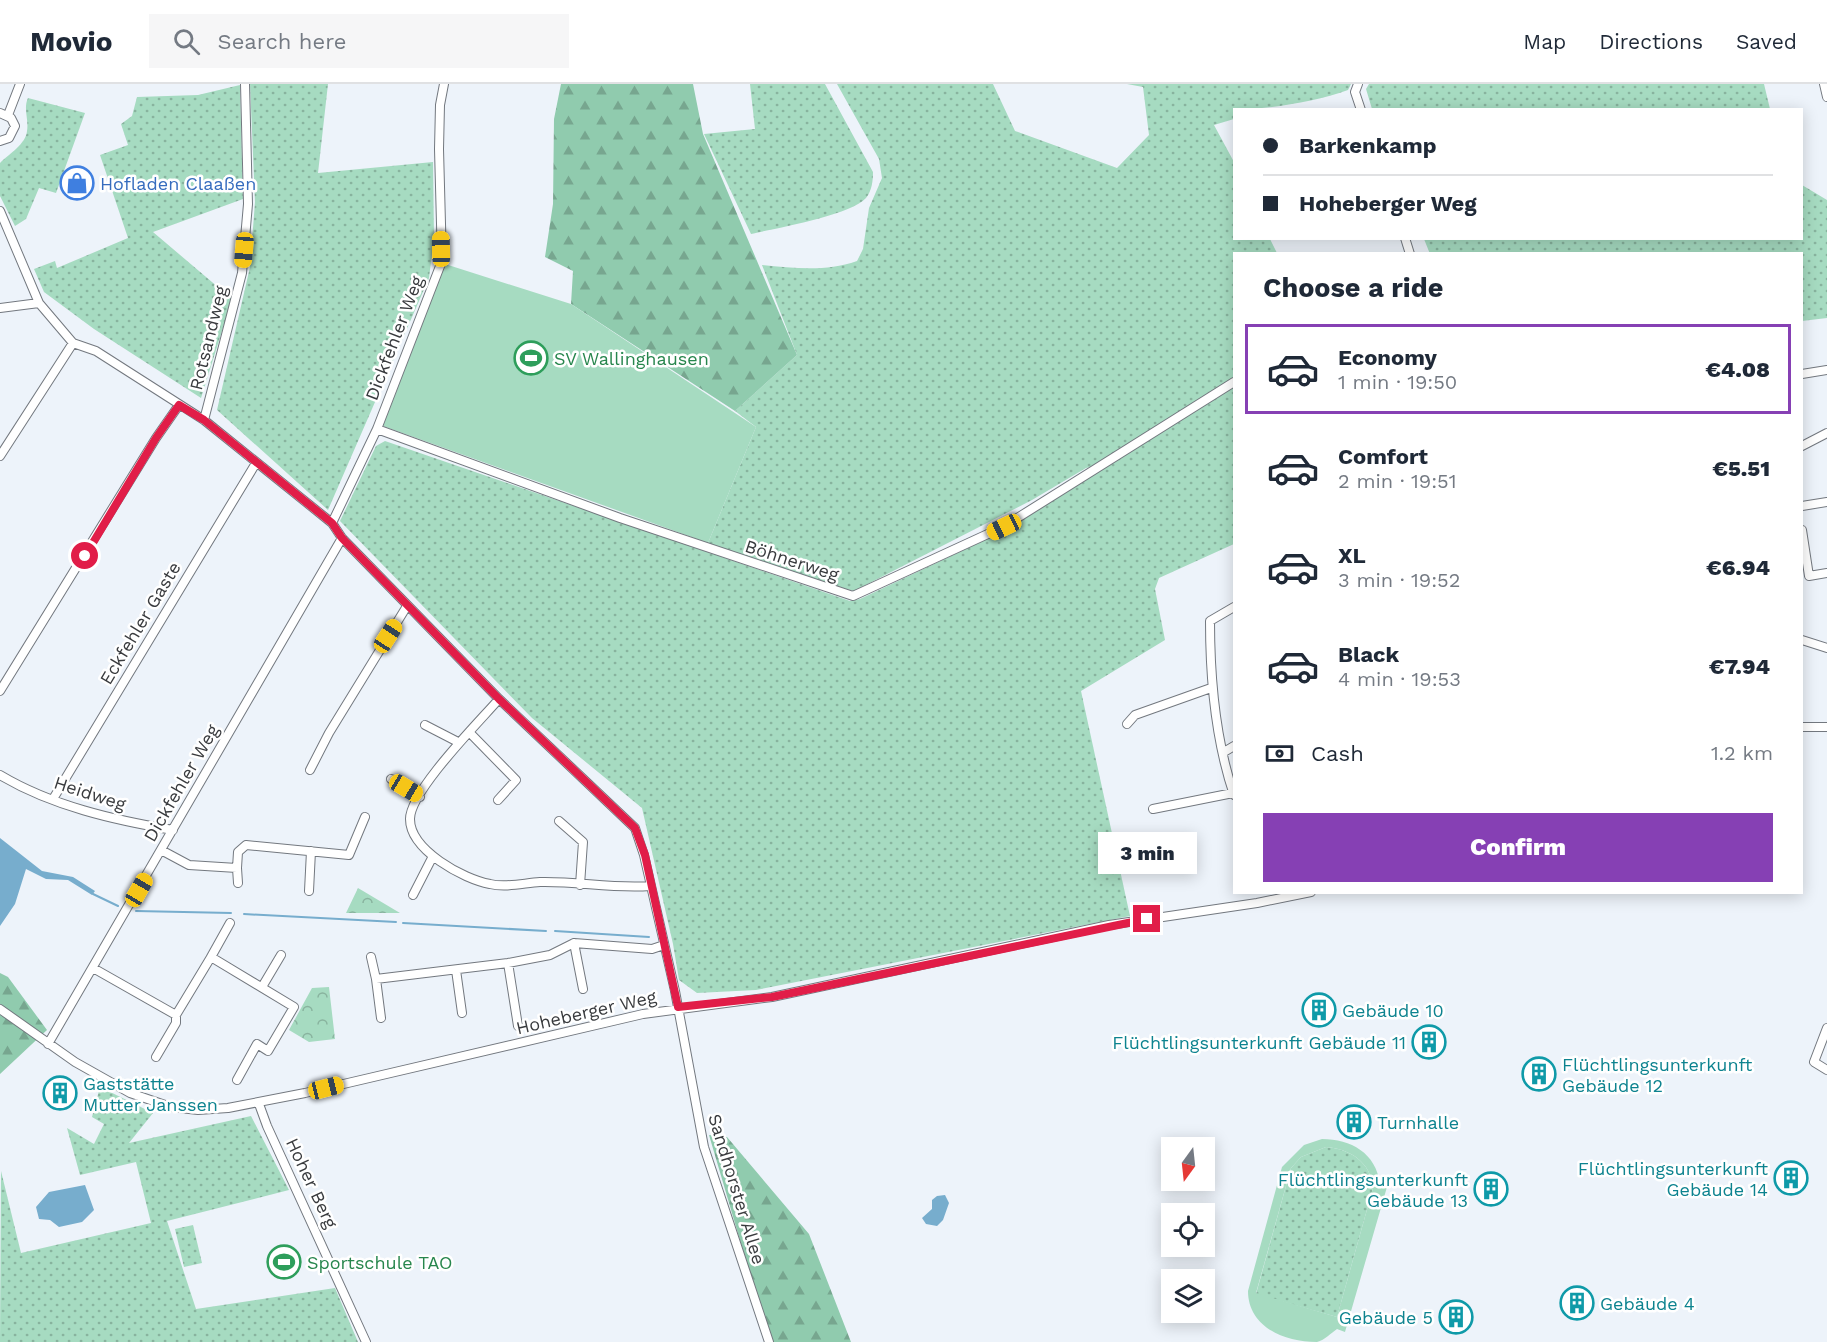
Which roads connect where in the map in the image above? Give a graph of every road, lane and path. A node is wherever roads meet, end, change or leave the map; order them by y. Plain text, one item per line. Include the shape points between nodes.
1 (20, 84) edge
2 (245, 84) edge
3 (444, 84) edge
4 (1358, 84) edge
5 (1825, 84) edge
6 (1827, 98) edge
7 (1360, 108) edge
8 (4, 114) edge
9 (0, 141) edge
10 (0, 211) edge
11 (39, 303) junction
12 (0, 309) edge
13 (73, 342) junction
14 (1827, 370) edge
15 (1803, 374) edge
16 (1233, 383) edge
17 (179, 405) junction
18 (204, 420) junction
19 (377, 429) junction
20 (1827, 433) edge
21 (1803, 445) edge
22 (0, 456) edge
23 (256, 463) junction
24 (1827, 502) edge
25 (1803, 506) edge
26 (332, 523) junction
27 (1803, 537) edge
28 (342, 538) junction
29 (1827, 573) edge
30 (407, 606) junction
31 (1233, 608) edge
32 (1803, 640) edge
33 (1827, 648) edge
34 (1210, 688) junction
35 (0, 691) edge
36 (499, 699) junction
37 (1128, 724) dead end
38 (425, 725) dead end
39 (1803, 727) edge
40 (1827, 727) edge
41 (469, 732) junction
42 (458, 742) junction
43 (1233, 747) edge
44 (1224, 752) junction
45 (310, 770) dead end
46 (0, 775) edge
47 (391, 779) dead end
48 (1233, 790) edge
49 (1233, 794) edge
50 (420, 797) junction
51 (53, 799) junction
52 (498, 800) dead end
53 (1153, 808) dead end
54 (365, 818) dead end
55 (559, 821) dead end
56 (173, 830) junction
57 (161, 850) junction
58 (311, 851) junction
59 (433, 856) junction
60 (237, 868) junction
61 (238, 883) dead end
62 (580, 885) junction
63 (650, 886) junction
64 (309, 891) dead end
65 (1292, 894) edge
66 (413, 895) dead end
67 (1274, 896) edge
68 (230, 923) dead end
69 (574, 943) junction
70 (664, 945) junction
71 (281, 955) dead end
72 (211, 957) junction
73 (371, 957) dead end
74 (508, 963) junction
75 (93, 968) junction
76 (456, 970) junction
77 (376, 979) junction
78 (262, 987) junction
79 (583, 989) dead end
80 (678, 1007) junction
81 (0, 1009) edge
82 (462, 1013) dead end
83 (176, 1016) junction
84 (381, 1018) dead end
85 (518, 1026) dead end
86 (1827, 1028) edge
87 (48, 1044) junction
88 (156, 1057) dead end
89 (1827, 1071) edge
90 (237, 1080) dead end
91 (259, 1104) junction
92 (366, 1342) edge
93 (769, 1342) edge

1 - 8 street
2 - 18 street, Rotsandweg via 248,204 242,273
3 - 19 street, Dickfehler Weg via 439,149 442,261
4 - 7 street via 1355,92
5 - 6 street
8 - 9 street via 14,122 14,130 9,138
10 - 11 street
11 - 12 street
11 - 13 street
13 - 17 street, Sandhorster Allee via 96,351
13 - 22 street
14 - 15 street
16 - 19 street, Böhnerweg via 1004,527 853,596 610,515
17 - 18 street, Sandhorster Allee
17 - 35 street
18 - 23 street, Sandhorster Allee
19 - 26 street, Dickfehler Weg
20 - 21 street
23 - 26 street, Sandhorster Allee
23 - 51 street, Eckfehler Gaste
24 - 25 street
26 - 28 street, Sandhorster Allee
27 - 29 street via 1809,576
28 - 30 street, Sandhorster Allee
28 - 56 street, Dickfehler Weg
30 - 36 street, Sandhorster Allee
30 - 45 street
31 - 34 street via 1210,621
32 - 33 street
34 - 37 street via 1135,715
34 - 44 street
36 - 41 street
36 - 63 street, Sandhorster Allee via 635,828
38 - 42 street
39 - 40 street
41 - 42 street
41 - 52 street via 516,780
42 - 50 street
43 - 44 street
44 - 48 street
46 - 51 street, Heidweg
47 - 50 street
49 - 53 street
50 - 59 street via 409,817 413,837
51 - 56 street, Heidweg via 91,813
54 - 58 street via 349,855
55 - 62 street via 583,842
56 - 57 street, Dickfehler Weg
57 - 60 street via 189,865
57 - 75 street, Dickfehler Weg
58 - 60 street via 246,845 238,852
58 - 64 street
59 - 62 street via 491,885
59 - 66 street
60 - 61 street
62 - 63 street via 621,889
63 - 70 street, Sandhorster Allee
65 - 67 street, Hoheberger Weg
67 - 80 street, Hoheberger Weg via 1108,925 772,997
68 - 72 street
69 - 70 street via 652,949
69 - 74 street via 550,955
69 - 79 street
70 - 80 street, Sandhorster Allee
71 - 78 street
72 - 78 street
72 - 83 street
73 - 77 street
74 - 76 street
74 - 85 street
75 - 83 street
75 - 87 street, Dickfehler Weg
76 - 77 street
76 - 82 street
77 - 84 street
78 - 90 street via 294,1007 268,1051 257,1044
80 - 91 street, Hoheberger Weg
80 - 93 street, Sandhorster Allee via 704,1147
81 - 87 street, Hoheberger Weg
83 - 88 street via 176,1023
86 - 89 street via 1814,1062
87 - 91 street, Hoheberger Weg via 130,1093 171,1107 198,1110
91 - 92 street, Hoher Berg

